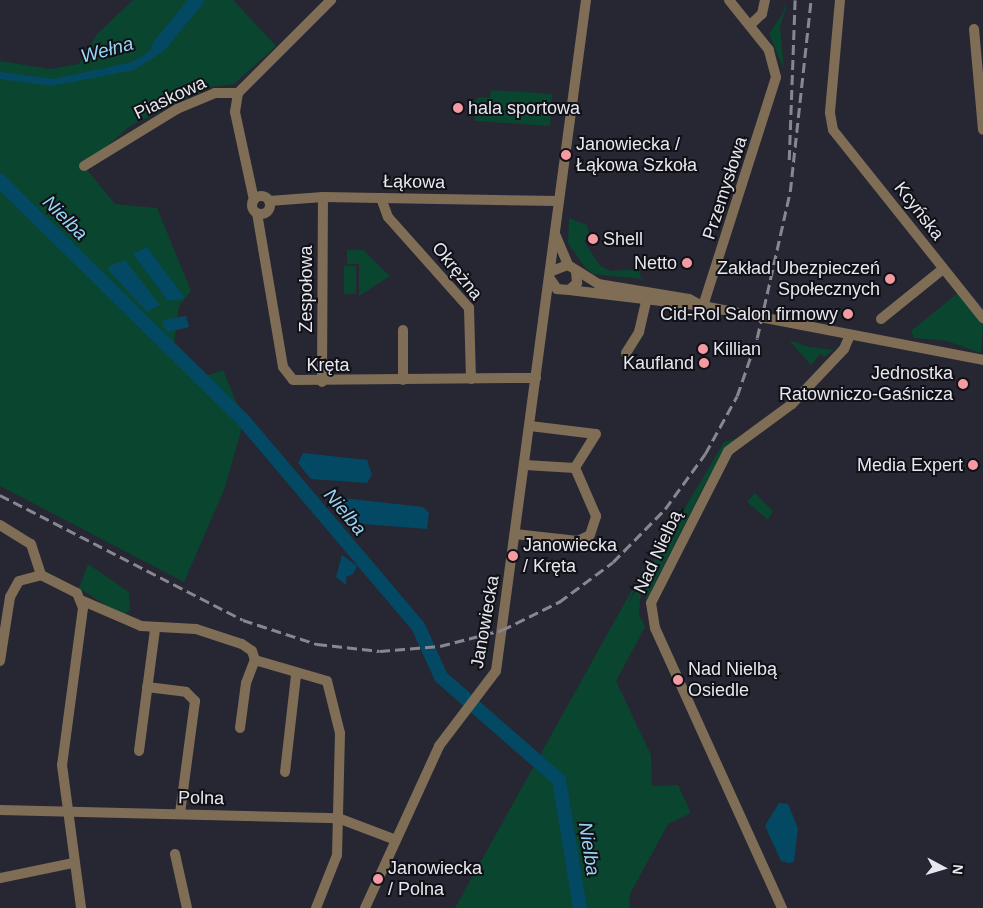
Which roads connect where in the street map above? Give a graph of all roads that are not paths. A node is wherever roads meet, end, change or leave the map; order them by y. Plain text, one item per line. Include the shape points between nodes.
1 (331, 0) edge
2 (586, 0) edge
3 (729, 0) edge
4 (765, 0) edge
5 (840, 0) edge
6 (750, 25) junction
7 (974, 29) dead end
8 (238, 93) junction
9 (983, 130) edge
10 (84, 166) dead end
11 (323, 197) junction
12 (381, 198) junction
13 (254, 200) junction
14 (268, 201) junction
15 (560, 201) junction
16 (257, 213) junction
17 (555, 234) junction
18 (572, 268) junction
19 (943, 269) junction
20 (552, 275) junction
21 (567, 290) junction
22 (646, 301) junction
23 (703, 306) junction
24 (545, 310) junction
25 (881, 318) dead end
26 (983, 318) edge
27 (403, 330) dead end
28 (850, 335) junction
29 (626, 353) dead end
30 (978, 359) edge
31 (983, 364) edge
32 (536, 378) junction
33 (471, 379) junction
34 (403, 380) junction
35 (322, 382) junction
36 (530, 426) junction
37 (525, 465) junction
38 (575, 468) junction
39 (0, 525) edge
40 (515, 534) junction
41 (42, 575) junction
42 (83, 601) junction
43 (155, 629) junction
44 (255, 660) junction
45 (0, 661) edge
46 (296, 675) junction
47 (147, 686) junction
48 (240, 728) dead end
49 (139, 752) dead end
50 (285, 772) dead end
51 (0, 810) edge
52 (67, 812) junction
53 (180, 814) junction
54 (338, 818) junction
55 (396, 840) junction
56 (175, 854) dead end
57 (73, 863) junction
58 (0, 878) edge
59 (81, 908) edge
60 (187, 908) edge
61 (316, 908) edge
62 (365, 908) edge
63 (782, 908) edge

1 - 8 street
2 - 15 street, Janowiecka
3 - 6 street, Przemysłowa
4 - 6 street via 762,14
5 - 19 street, Kcyńska via 831,123
6 - 23 street, Przemysłowa via 772,56 775,84
7 - 9 street
8 - 10 street, Piaskowa via 215,93 177,109
8 - 13 street via 235,112
11 - 12 street, Łąkowa
11 - 14 street, Łąkowa
11 - 35 street, Zespołowa
12 - 15 street, Łąkowa
12 - 33 street, Okrężna via 388,217 469,308
13 - 14 street via 262,196
13 - 16 street via 252,207
14 - 16 street via 266,212
15 - 17 street, Janowiecka
16 - 35 street, Kręta via 285,374 297,382
17 - 18 street
17 - 20 street, Janowiecka
18 - 20 street
18 - 21 street via 576,282
18 - 23 street via 598,284 689,300
19 - 25 street
19 - 26 street, Kcyńska
20 - 21 street
20 - 24 street, Janowiecka
21 - 22 street
21 - 24 street
22 - 23 street
22 - 29 street via 639,332
23 - 28 street
24 - 32 street, Janowiecka
27 - 34 street
28 - 30 street
28 - 63 street, Nad Nielbą via 844,349 792,404 728,451 651,603 658,636
30 - 31 street
32 - 33 street, Kręta
32 - 36 street, Janowiecka
33 - 34 street, Kręta
34 - 35 street, Kręta
36 - 37 street, Janowiecka
36 - 38 street via 596,434
37 - 38 street
37 - 40 street, Janowiecka
38 - 40 street via 596,516 590,535 578,541
39 - 41 street via 31,544
40 - 55 street, Janowiecka via 496,671 440,746
41 - 42 street via 62,582
41 - 45 street via 22,579 14,588
42 - 43 street via 124,621
42 - 52 street via 62,755
43 - 44 street via 205,632 242,644 252,651
43 - 47 street
44 - 46 street
44 - 48 street via 246,683
46 - 50 street
46 - 54 street via 327,681 333,696 340,733
47 - 49 street
47 - 53 street via 186,692 195,701
51 - 52 street, Polna
52 - 53 street, Polna
52 - 57 street
53 - 54 street, Polna
54 - 55 street, Polna
54 - 61 street via 335,865
55 - 62 street, Janowiecka
56 - 60 street
57 - 58 street
57 - 59 street

